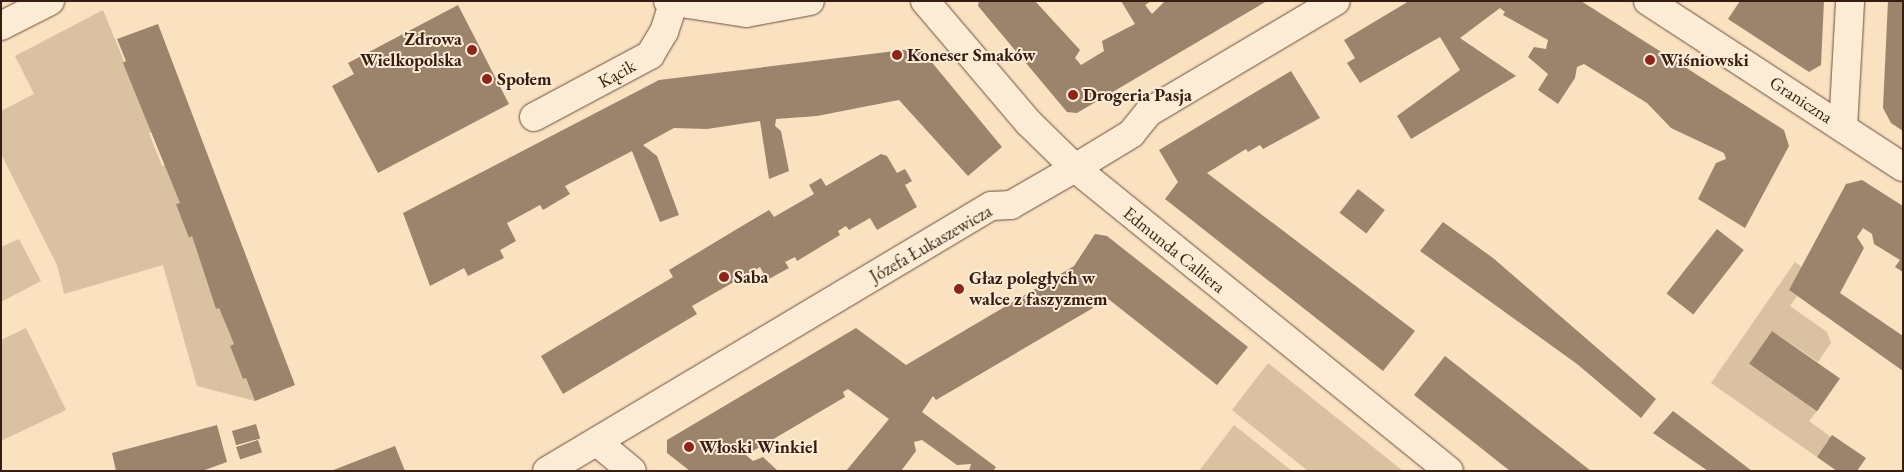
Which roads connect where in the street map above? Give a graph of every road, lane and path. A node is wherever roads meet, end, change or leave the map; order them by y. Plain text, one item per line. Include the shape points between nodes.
1 (50, 1) edge
2 (810, 1) edge
3 (925, 1) edge
4 (1336, 1) edge
5 (1648, 1) edge
6 (1850, 1) edge
7 (670, 3) edge
8 (1, 26) edge
9 (534, 117) dead end
10 (1843, 128) junction
11 (1903, 166) edge
12 (1075, 168) junction
13 (597, 442) junction
14 (547, 471) edge
15 (632, 471) edge
16 (1448, 471) edge

1 - 8 street
2 - 7 street via 746,13
3 - 12 street, Edmunda Calliera via 1029,123
4 - 12 street, Józefa Łukaszewicza via 1149,112 1131,134
5 - 10 street, Graniczna
6 - 10 street
7 - 9 street, Kącik via 664,32 650,55
10 - 11 street, Graniczna
12 - 13 street, Józefa Łukaszewicza via 1011,205 991,206
12 - 16 street, Edmunda Calliera
13 - 14 street, Józefa Łukaszewicza
13 - 15 street

